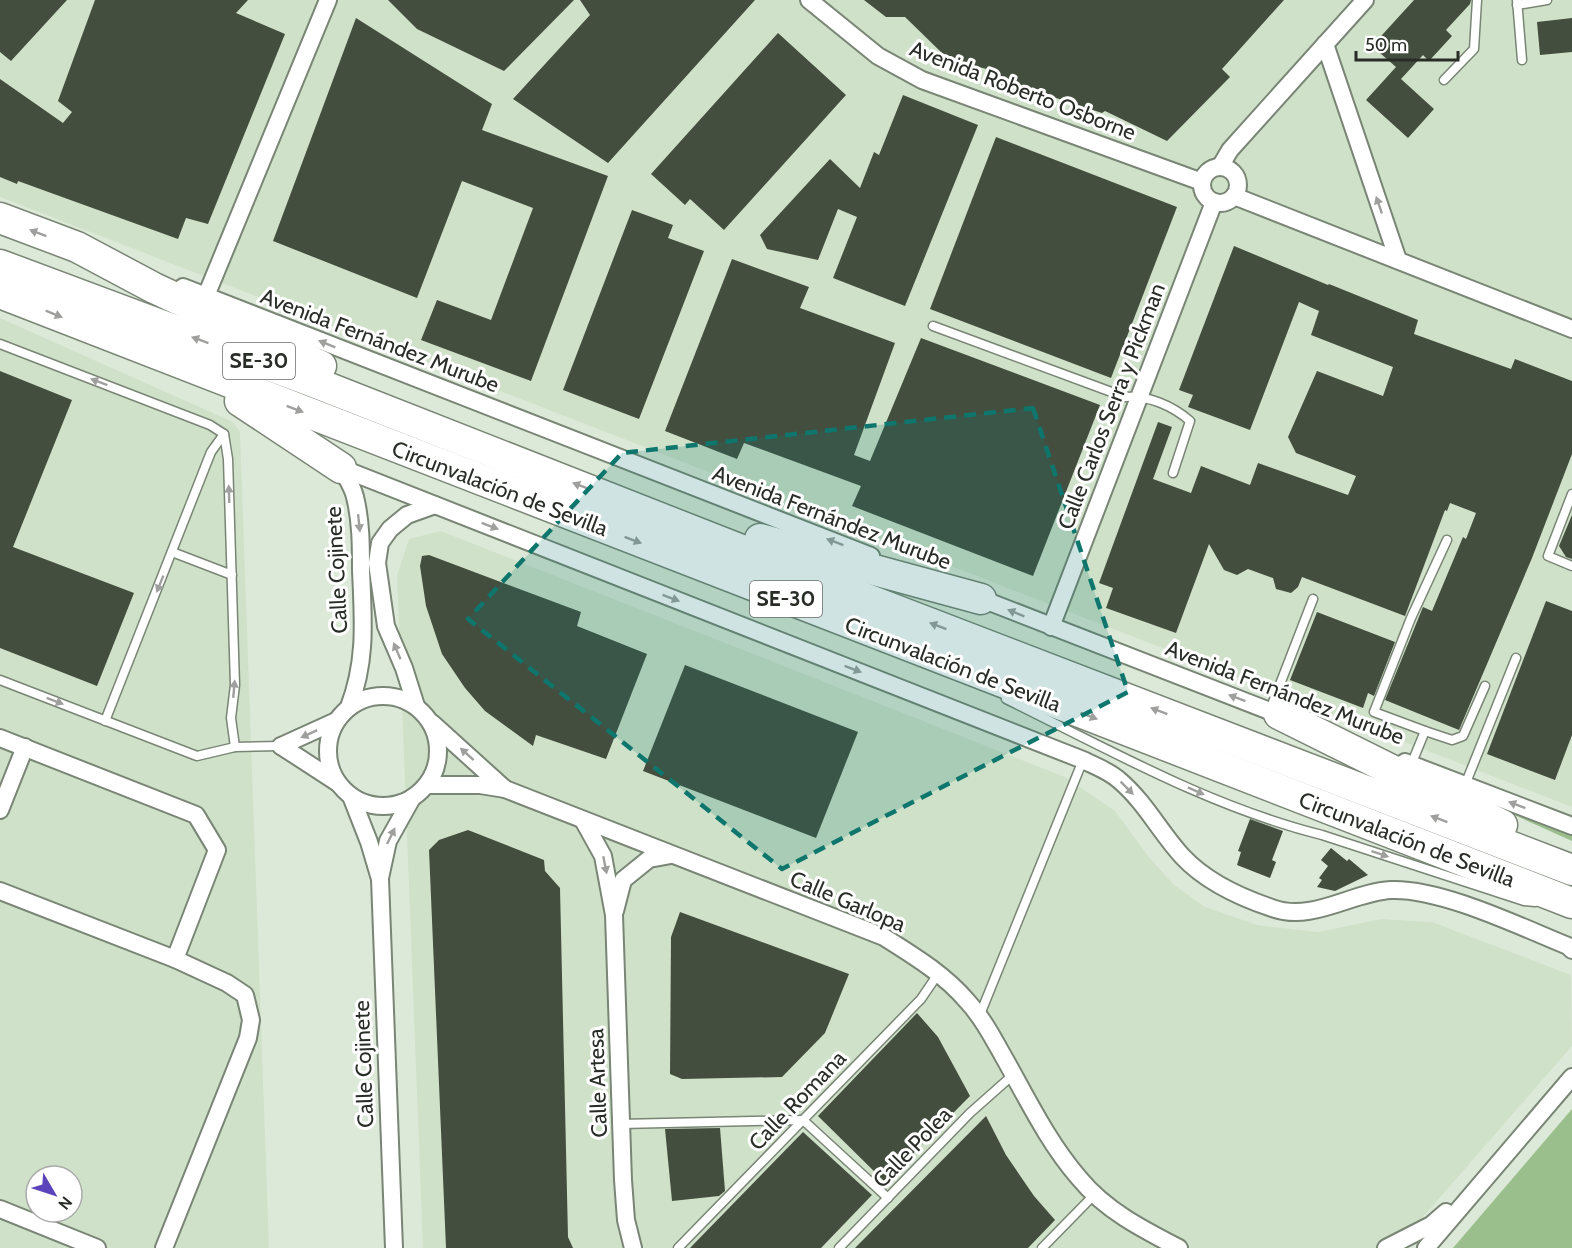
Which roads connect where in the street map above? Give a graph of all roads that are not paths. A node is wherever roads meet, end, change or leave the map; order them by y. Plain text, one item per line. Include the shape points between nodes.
1 (328, 0) edge
2 (809, 0) edge
3 (1365, 0) edge
4 (1477, 0) edge
5 (1547, 0) edge
6 (1517, 2) edge
7 (1325, 44) junction
8 (1522, 60) dead end
9 (1444, 80) dead end
10 (1220, 167) junction
11 (1202, 182) junction
12 (1234, 196) junction
13 (1214, 202) junction
14 (0, 218) edge
15 (77, 247) junction
16 (1398, 260) junction
17 (0, 265) edge
18 (0, 293) edge
19 (206, 296) junction
20 (933, 326) dead end
21 (1572, 328) edge
22 (0, 344) edge
23 (182, 364) junction
24 (1140, 396) junction
25 (431, 427) junction
26 (224, 434) junction
27 (341, 468) junction
28 (1173, 473) dead end
29 (1572, 494) edge
30 (435, 505) junction
31 (675, 523) junction
32 (1447, 540) dead end
33 (172, 552) junction
34 (1572, 566) edge
35 (232, 575) junction
36 (981, 599) junction
37 (1313, 599) dead end
38 (1051, 627) junction
39 (899, 643) junction
40 (1516, 658) dead end
41 (966, 678) dead end
42 (0, 680) edge
43 (1485, 686) dead end
44 (996, 694) dead end
45 (416, 706) junction
46 (349, 707) junction
47 (1275, 712) junction
48 (429, 720) junction
49 (105, 721) junction
50 (336, 721) junction
51 (1425, 731) junction
52 (0, 738) edge
53 (281, 746) junction
54 (25, 747) junction
55 (235, 747) junction
56 (1083, 760) junction
57 (1411, 765) junction
58 (338, 783) junction
59 (427, 785) junction
60 (1465, 785) junction
61 (505, 789) junction
62 (351, 796) junction
63 (412, 798) junction
64 (0, 810) edge
65 (583, 820) junction
66 (1572, 826) edge
67 (673, 854) junction
68 (1572, 859) edge
69 (1572, 870) edge
70 (380, 879) junction
71 (0, 891) edge
72 (1572, 904) edge
73 (614, 915) junction
74 (1572, 950) edge
75 (175, 959) junction
76 (938, 974) junction
77 (978, 1017) junction
78 (1014, 1074) junction
79 (1572, 1077) edge
80 (803, 1120) junction
81 (621, 1124) junction
82 (1486, 1179) junction
83 (1095, 1194) junction
84 (888, 1198) junction
85 (0, 1209) edge
86 (1163, 1240) junction
87 (97, 1248) edge
88 (164, 1248) edge
89 (394, 1248) edge
90 (633, 1248) edge
91 (678, 1248) edge
92 (839, 1248) edge
93 (1042, 1248) edge
94 (1179, 1248) edge
95 (1194, 1248) edge
96 (1386, 1248) edge
97 (1426, 1248) edge

1 - 19 street
2 - 11 street, Avenida Roberto Osborne via 878,56 921,80
3 - 7 street
4 - 9 lane via 1474,49
5 - 6 lane
6 - 8 lane
7 - 10 street via 1230,150
16 -> 7 street
10 - 11 street via 1206,173
10 - 12 street via 1234,175 1238,185
11 - 13 street via 1205,197
12 - 13 street via 1225,203
12 - 16 street
13 - 24 street, Calle Carlos Serra y Pickman
15 -> 14 highway
15 - 19 street, Avenida Fernández Murube
15 - 25 highway via 154,288 333,371
16 - 21 street
25 -> 17 highway, Circunvalación de Sevilla / SE-30
18 -> 23 highway, Circunvalación de Sevilla / SE-30
36 -> 19 street, Avenida Fernández Murube
20 - 24 lane via 1125,397
26 -> 22 lane via 210,425
23 - 27 highway
23 -> 39 highway, Circunvalación de Sevilla / SE-30
24 - 28 lane via 1178,410 1190,421
24 - 38 street, Calle Carlos Serra y Pickman
31 -> 25 highway, Circunvalación de Sevilla / SE-30
26 - 33 lane via 211,452
35 -> 26 lane
27 - 30 street
27 -> 46 street, Calle Cojinete via 355,494 362,569 362,661
29 - 34 lane via 1548,556
45 -> 30 street, Calle Cojinete via 386,626 377,563 380,543 390,529 407,515
30 -> 56 street
31 - 36 highway via 752,536
69 -> 31 highway, Circunvalación de Sevilla / SE-30
32 - 51 lane via 1374,712
33 - 35 lane
33 -> 49 lane
55 -> 35 lane via 231,717 235,685
38 -> 36 street, Avenida Fernández Murube
37 - 47 lane
47 -> 38 street, Avenida Fernández Murube
39 - 41 lane
39 -> 72 highway, Circunvalación de Sevilla / SE-30
40 - 60 lane
42 -> 49 lane
43 - 51 lane via 1462,735 1452,740
44 -> 72 lane via 1199,793 1289,826 1524,901
45 - 46 street via 385,695 366,698
45 - 48 street
46 - 50 street
47 - 57 street, Avenida Fernández Murube
47 - 68 highway
48 - 59 street via 437,738 438,757
61 -> 48 street, Calle Garlopa
49 - 55 lane via 197,756
50 -> 53 street
50 - 58 street via 328,740 328,759
51 - 57 lane
52 - 54 street
53 - 55 lane
53 - 58 street
54 - 64 street
54 - 75 street via 196,815 217,850
56 -> 74 street via 1118,778 1146,806 1182,856 1208,879 1233,893 1275,909 1308,911 1391,890 1436,895
56 - 77 lane
57 - 60 street, Avenida Fernández Murube
58 - 62 street
59 - 61 street, Calle Garlopa
59 - 63 street
66 -> 60 street, Avenida Fernández Murube
61 - 65 street, Calle Garlopa
62 - 63 street via 369,804 388,806
62 - 70 street, Calle Cojinete
70 -> 63 street, Calle Cojinete via 388,842
65 - 67 street, Calle Garlopa
65 -> 73 street, Calle Artesa via 603,856
67 - 73 street, Calle Artesa via 649,859 623,880
67 - 76 street, Calle Garlopa via 884,938
70 - 89 street, Calle Cojinete
71 - 75 street
73 - 81 street, Calle Artesa
75 - 88 street via 245,995 251,1020 248,1038
76 - 77 street, Calle Garlopa via 968,1001
76 - 80 lane, Calle Romana via 921,999
77 - 78 street, Calle Garlopa
78 - 83 street, Calle Garlopa via 1054,1145
78 - 84 lane, Calle Polea via 970,1113
79 - 82 street
80 - 81 lane
80 - 84 lane
80 - 91 lane, Calle Romana
81 - 90 street, Calle Artesa via 626,1220
82 - 96 street via 1431,1225
82 - 97 street
83 - 86 street, Calle Garlopa via 1135,1225
83 - 93 lane
84 - 92 lane, Calle Polea
85 - 87 street
86 - 94 street, Calle Garlopa
86 - 95 street, Calle Garlopa

